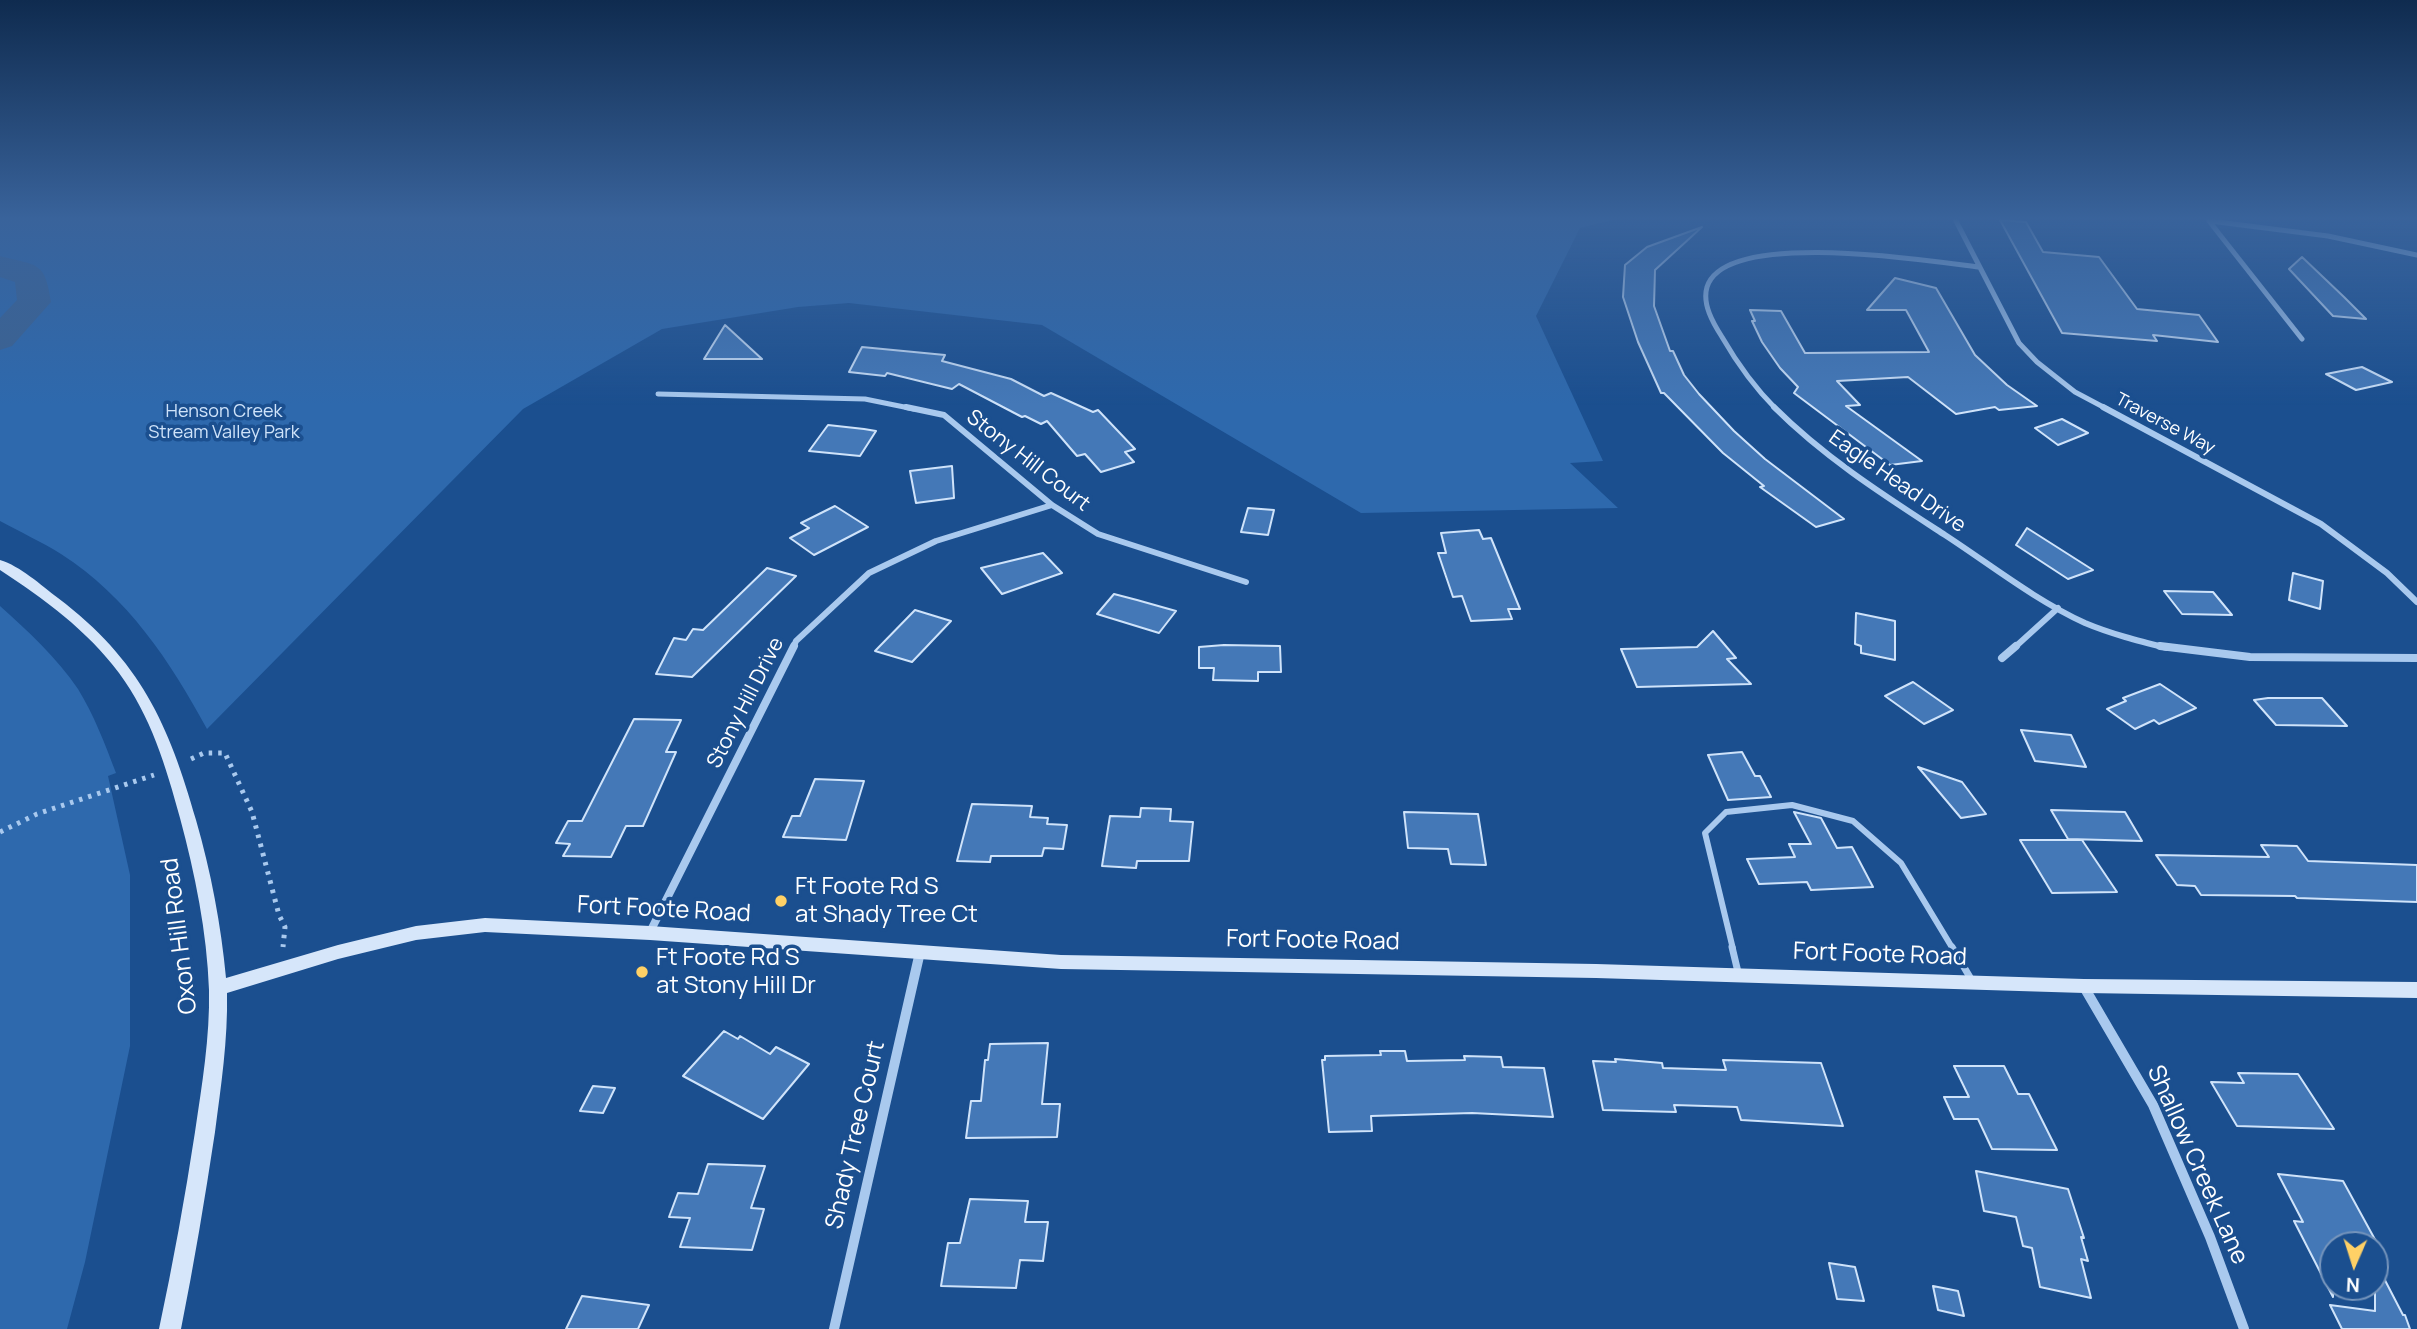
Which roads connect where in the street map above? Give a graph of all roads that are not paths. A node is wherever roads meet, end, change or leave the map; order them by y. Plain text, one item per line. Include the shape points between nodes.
1 (1709, 281) edge
2 (1986, 281) edge
3 (2257, 281) edge
4 (2302, 339) dead end
5 (658, 394) dead end
6 (1052, 505) junction
7 (0, 564) edge
8 (1247, 582) dead end
9 (2417, 602) edge
10 (2058, 608) junction
11 (2417, 657) edge
12 (2002, 658) dead end
13 (650, 933) junction
14 (920, 951) junction
15 (1738, 975) junction
16 (1973, 983) junction
17 (2084, 986) junction
18 (218, 988) junction
19 (2417, 990) edge
20 (170, 1329) edge
21 (834, 1329) edge
22 (2244, 1329) edge

1 - 10 street, Eagle Head Drive via 1704,301 1727,352 1813,441 1898,505
2 - 9 street, Traverse Way via 2019,343 2054,377 2321,524 2387,573
3 - 4 street
5 - 6 street, Stony Hill Court via 865,398 944,415
6 - 8 street, Stony Hill Court via 1098,534
6 - 13 street, Stony Hill Drive via 936,541 869,573 796,641
7 - 18 street, Oxon Hill Road via 70,612 125,671 157,720 203,874
10 - 11 street, Eagle Head Drive via 2122,636 2214,654
10 - 12 street
13 - 14 street, Fort Foote Road
13 - 18 street, Fort Foote Road via 485,925 416,933
14 - 15 street, Fort Foote Road via 1061,962
14 - 21 street, Shady Tree Court
15 - 16 street, Fort Foote Road
15 - 16 lane via 1705,832 1726,812 1792,804 1853,821 1901,863
16 - 17 street, Fort Foote Road
17 - 19 street, Fort Foote Road
17 - 22 street, Shallow Creek Lane via 2153,1105
18 - 20 street, Oxon Hill Road via 215,1062 192,1222

